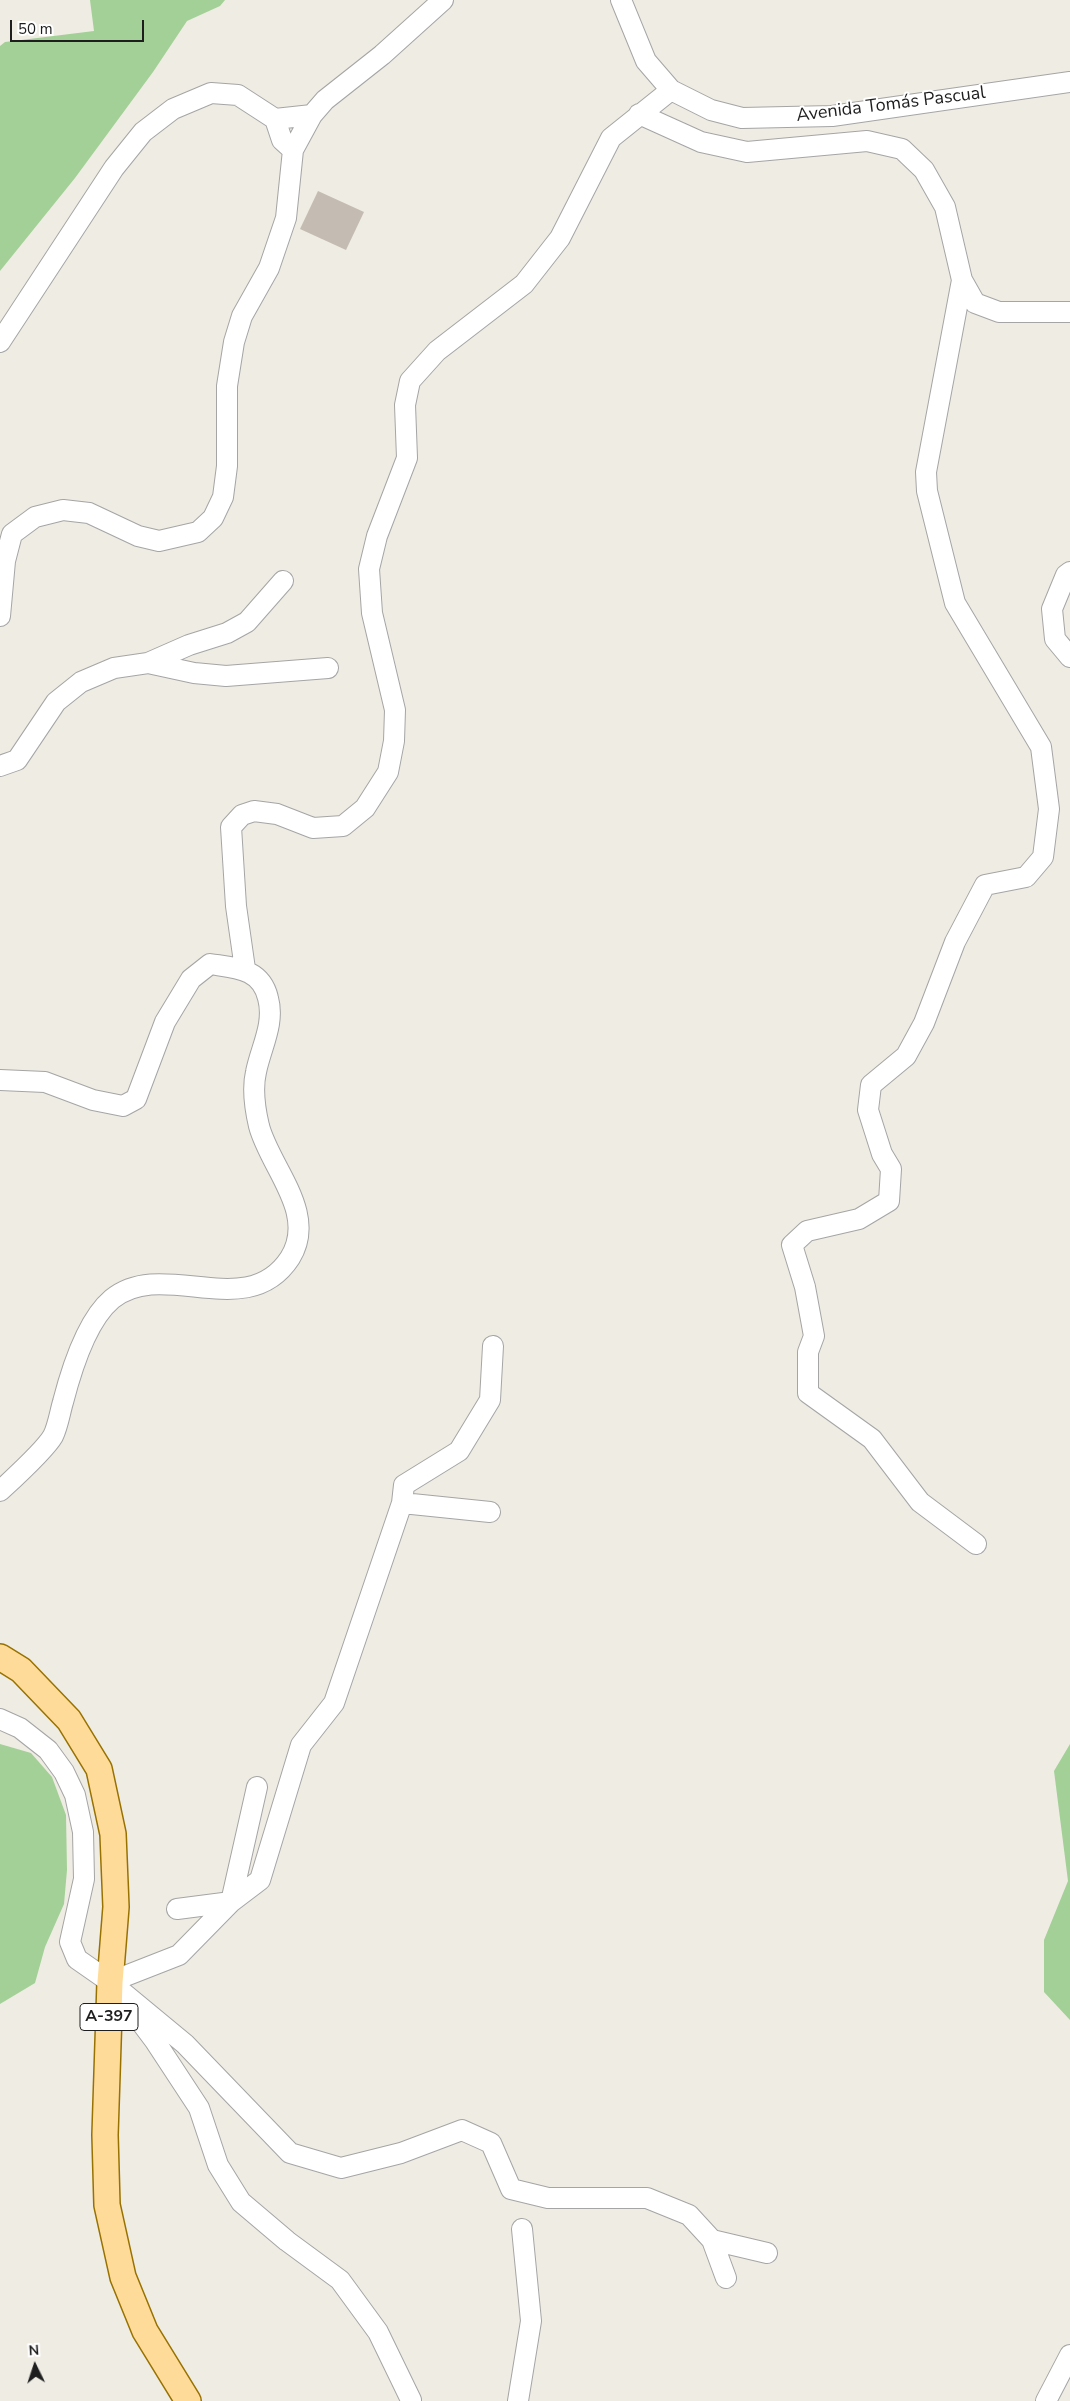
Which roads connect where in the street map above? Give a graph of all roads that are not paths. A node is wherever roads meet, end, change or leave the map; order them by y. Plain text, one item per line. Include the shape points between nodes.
1 (443, 0) edge
2 (620, 0) edge
3 (1070, 82) edge
4 (671, 90) junction
5 (639, 114) junction
6 (312, 115) junction
7 (275, 119) junction
8 (293, 150) junction
9 (962, 280) junction
10 (1070, 312) edge
11 (0, 342) edge
12 (1070, 572) edge
13 (283, 581) dead end
14 (0, 616) edge
15 (1070, 657) edge
16 (148, 663) junction
17 (328, 668) dead end
18 (0, 766) edge
19 (245, 970) junction
20 (0, 1080) edge
21 (493, 1346) dead end
22 (0, 1491) edge
23 (402, 1503) junction
24 (490, 1512) dead end
25 (976, 1544) dead end
26 (0, 1657) edge
27 (0, 1719) edge
28 (257, 1787) dead end
29 (230, 1902) junction
30 (177, 1909) dead end
31 (110, 1982) junction
32 (522, 2229) dead end
33 (712, 2240) junction
34 (767, 2253) dead end
35 (726, 2278) dead end
36 (1070, 2355) edge
37 (411, 2400) dead end
38 (188, 2401) edge
39 (518, 2401) edge
40 (1046, 2401) edge

1 - 6 street via 382,55 325,100
2 - 4 street, Avenida Tomás Pascual via 646,61
3 - 4 street, Avenida Tomás Pascual via 832,116 742,118 711,110
4 - 5 street
5 - 9 street via 701,142 747,152 867,141 902,149 924,170 945,206
5 - 19 street via 611,138 560,238 524,284 437,351 410,380 405,405 407,458 377,536 369,569 372,613 395,710 388,772 365,808 343,826 313,828 277,814 254,811 242,815 232,827 236,906
6 - 7 street
6 - 8 street
7 - 8 street via 282,140
7 - 11 street via 238,95 211,93 173,110 143,132 114,168
8 - 14 street via 286,218 268,268 242,316 234,342 227,386 227,466 223,497 214,518 198,532 160,541 138,536 89,513 63,510 35,517 12,534 5,561
9 - 10 street via 975,303 999,312
9 - 25 street via 926,472 927,491 955,603 1041,747 1049,808 1043,857 1026,877 985,885 955,942 924,1023 906,1056 871,1085 868,1110 882,1154 891,1169 889,1201 859,1219 807,1231 792,1244 805,1287 814,1336 808,1352 808,1394 872,1439 920,1502
12 - 15 street via 1052,609 1055,639
13 - 16 street via 248,622
16 - 17 street via 194,674 226,676
16 - 18 street via 114,668 81,682 56,702 17,760
19 - 20 street via 210,964 191,979 165,1022 136,1099 123,1106 93,1100 45,1082
19 - 22 street via 258,979 268,997 270,1024 255,1074 254,1104 260,1128 296,1208 300,1229 290,1258 268,1280 248,1289 134,1286 112,1299 93,1321 68,1384 53,1436
21 - 23 street via 490,1400 459,1451 404,1485
23 - 24 street
23 - 29 street via 334,1703 301,1745 260,1880
26 - 31 main road, A-397 via 21,1670 69,1720 99,1768 113,1843 116,1907
27 - 31 street via 20,1728 48,1750 75,1795 83,1832 84,1878 70,1942 77,1959
28 - 29 street
29 - 30 street
29 - 31 street via 179,1956
31 - 33 street via 185,2044 290,2153 341,2168 401,2153 462,2130 491,2143 511,2188 548,2198 647,2198 689,2215
31 - 37 street via 155,2041 199,2108 218,2165 241,2202 340,2280 378,2332
31 - 38 main road, A-397 via 107,2204 123,2276 145,2331
32 - 39 street via 531,2321
33 - 34 street
33 - 35 street
36 - 40 street

